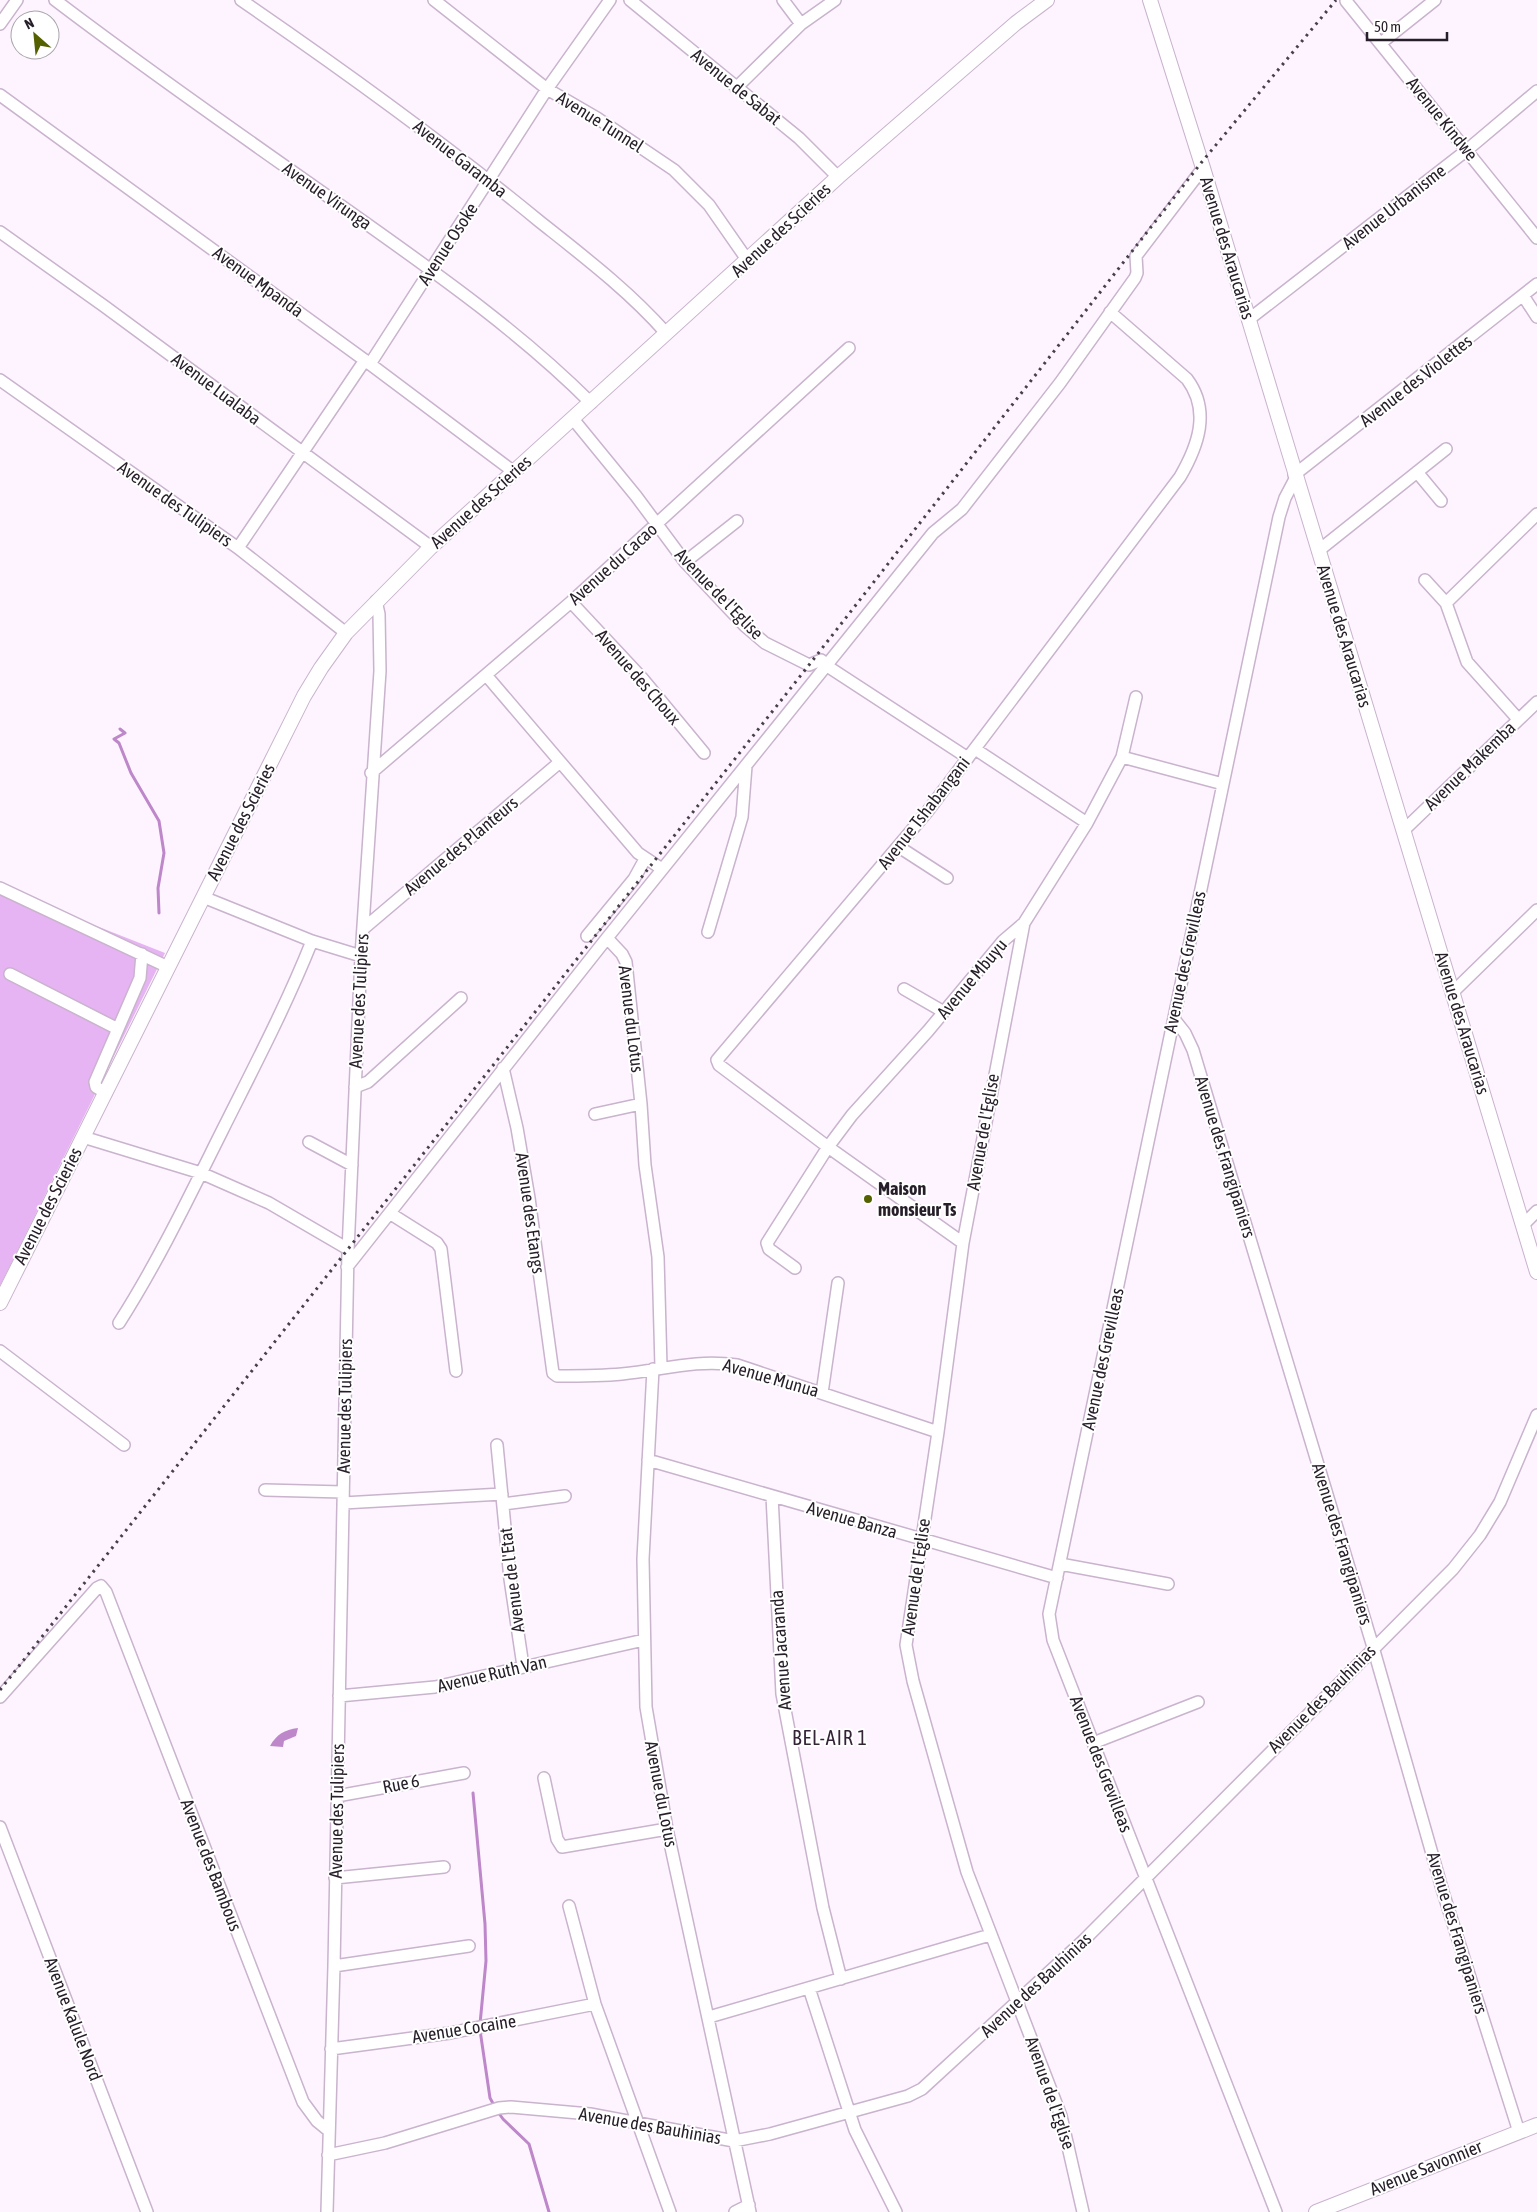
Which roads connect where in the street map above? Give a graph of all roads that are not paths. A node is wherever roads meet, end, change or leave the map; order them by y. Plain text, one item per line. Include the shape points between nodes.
1 (16, 0) edge
2 (55, 0) edge
3 (241, 0) edge
4 (434, 0) edge
5 (610, 0) edge
6 (630, 0) edge
7 (783, 0) edge
8 (835, 0) edge
9 (1047, 0) edge
10 (1150, 0) edge
11 (1435, 0) edge
12 (1346, 1) edge
13 (0, 24) edge
14 (801, 24) junction
15 (1381, 43) junction
16 (736, 88) junction
17 (547, 89) junction
18 (1537, 91) edge
19 (0, 95) edge
20 (1467, 150) junction
21 (1203, 168) junction
22 (838, 178) junction
23 (489, 180) junction
24 (0, 232) edge
25 (1537, 238) edge
26 (748, 260) junction
27 (431, 270) junction
28 (1537, 284) edge
29 (1524, 297) junction
30 (1110, 312) junction
31 (1537, 317) edge
32 (1248, 320) junction
33 (666, 334) junction
34 (849, 348) dead end
35 (367, 362) junction
36 (0, 380) edge
37 (591, 404) junction
38 (573, 419) junction
39 (1446, 449) dead end
40 (303, 453) junction
41 (514, 472) junction
42 (1417, 472) junction
43 (1295, 477) junction
44 (1441, 501) dead end
45 (1537, 514) edge
46 (737, 521) dead end
47 (657, 524) junction
48 (431, 547) junction
49 (238, 548) junction
50 (1318, 551) junction
51 (685, 562) junction
52 (1424, 580) dead end
53 (376, 601) junction
54 (571, 602) junction
55 (1446, 603) junction
56 (346, 634) junction
57 (828, 666) junction
58 (486, 675) junction
59 (1136, 697) dead end
60 (1537, 702) edge
61 (1518, 719) junction
62 (704, 753) dead end
63 (971, 753) junction
64 (1122, 757) junction
65 (560, 762) junction
66 (746, 766) junction
67 (371, 773) junction
68 (1223, 784) junction
69 (1087, 823) junction
70 (1404, 830) junction
71 (899, 848) junction
72 (645, 859) junction
73 (662, 869) junction
74 (947, 878) dead end
75 (0, 888) edge
76 (203, 897) junction
77 (1537, 910) edge
78 (1024, 923) junction
79 (362, 929) junction
80 (708, 932) dead end
81 (587, 936) dead end
82 (607, 938) junction
83 (312, 941) junction
84 (142, 954) junction
85 (361, 956) junction
86 (168, 967) junction
87 (10, 974) dead end
88 (904, 989) dead end
89 (1453, 992) junction
90 (461, 998) dead end
91 (944, 1012) junction
92 (1174, 1019) junction
93 (118, 1029) junction
94 (503, 1068) junction
95 (355, 1086) junction
96 (106, 1093) junction
97 (641, 1104) junction
98 (595, 1114) dead end
99 (83, 1137) junction
100 (309, 1142) dead end
101 (828, 1147) junction
102 (352, 1165) junction
103 (201, 1173) junction
104 (1537, 1211) edge
105 (391, 1214) junction
106 (1522, 1225) junction
107 (963, 1243) junction
108 (348, 1249) junction
109 (347, 1268) junction
110 (795, 1268) dead end
111 (1537, 1272) edge
112 (838, 1283) dead end
113 (0, 1303) edge
114 (119, 1323) dead end
115 (0, 1351) edge
116 (550, 1359) joint
117 (658, 1368) junction
118 (456, 1371) dead end
119 (822, 1393) junction
120 (1537, 1416) edge
121 (938, 1432) junction
122 (124, 1445) dead end
123 (498, 1445) dead end
124 (648, 1460) junction
125 (265, 1490) dead end
126 (565, 1496) dead end
127 (772, 1496) junction
128 (343, 1497) junction
129 (502, 1499) junction
130 (921, 1540) junction
131 (1060, 1564) junction
132 (1057, 1578) junction
133 (1168, 1584) dead end
134 (644, 1640) junction
135 (1373, 1647) junction
136 (523, 1666) junction
137 (339, 1696) junction
138 (0, 1697) edge
139 (1198, 1702) dead end
140 (1093, 1743) junction
141 (464, 1773) dead end
142 (544, 1778) dead end
143 (337, 1796) junction
144 (0, 1827) edge
145 (667, 1829) junction
146 (444, 1867) dead end
147 (335, 1878) junction
148 (1145, 1879) junction
149 (569, 1906) dead end
150 (990, 1935) junction
151 (469, 1946) dead end
152 (334, 1966) junction
153 (841, 1979) junction
154 (808, 1988) junction
155 (1018, 2003) junction
156 (595, 2004) junction
157 (708, 2017) junction
158 (331, 2049) junction
159 (848, 2112) junction
160 (637, 2121) junction
161 (1537, 2125) edge
162 (328, 2130) junction
163 (1520, 2132) junction
164 (734, 2141) junction
165 (328, 2155) junction
166 (749, 2209) edge
167 (147, 2212) edge
168 (327, 2212) edge
169 (670, 2212) edge
170 (736, 2212) edge
171 (896, 2212) edge
172 (1083, 2212) edge
173 (1276, 2212) edge
174 (1316, 2212) edge

1 - 13 street
2 - 27 street, Avenue Virunga via 135,61
3 - 23 street, Avenue Garamba via 346,71
4 - 17 street, Avenue Tunnel
5 - 17 street, Avenue Osoke
6 - 16 street, Avenue de Sabat
7 - 14 street
8 - 14 street
9 - 22 street, Avenue des Scieries via 1016,23
10 - 21 street, Avenue des Araucarias
11 - 15 street
12 - 15 street, Avenue Kindwe
14 - 16 street
15 - 20 street, Avenue Kindwe
16 - 22 street, Avenue de Sabat via 807,145
17 - 23 street, Avenue Osoke
17 - 26 street, Avenue Tunnel via 674,170 709,206
18 - 20 street, Avenue Urbanisme
19 - 35 street, Avenue Mpanda
20 - 25 street, Avenue Kindwe
20 - 32 street, Avenue Urbanisme
21 - 30 street via 1136,256 1138,273
21 - 32 street, Avenue des Araucarias
22 - 26 street, Avenue des Scieries
23 - 27 street, Avenue Osoke
23 - 33 street, Avenue Garamba via 622,289
24 - 40 street, Avenue Lualaba
26 - 33 street, Avenue des Scieries
27 - 35 street, Avenue Osoke
27 - 37 street, Avenue Virunga via 542,357
28 - 29 street, Avenue des Violettes
29 - 31 street
29 - 43 street, Avenue des Violettes
30 - 57 street via 1060,383 962,509 933,533
30 - 63 street, Avenue Tshabangani via 1192,386 1200,408 1199,436 1180,477
32 - 43 street, Avenue des Araucarias
33 - 37 street, Avenue des Scieries
34 - 47 street, Avenue du Cacao
35 - 40 street, Avenue Osoke
35 - 41 street, Avenue Mpanda
36 - 49 street, Avenue des Tulipiers
37 - 38 street, Avenue des Scieries
38 - 41 street, Avenue des Scieries
38 - 47 street, Avenue de l'Eglise
39 - 42 street
40 - 48 street, Avenue Lualaba
40 - 49 street, Avenue Osoke
41 - 48 street, Avenue des Scieries
42 - 44 street
42 - 50 street
43 - 50 street, Avenue des Araucarias
43 - 68 street, Avenue des Grevilleas via 1279,517
45 - 55 street
46 - 51 street
47 - 51 street, Avenue de l'Eglise
47 - 54 street, Avenue du Cacao
48 - 53 street, Avenue des Scieries
49 - 56 street, Avenue des Tulipiers
50 - 70 street, Avenue des Araucarias
51 - 57 street, Avenue de l'Eglise via 753,635 809,665 821,660
52 - 55 street
53 - 56 street, Avenue des Scieries
53 - 67 street, Avenue des Tulipiers via 380,671
54 - 58 street, Avenue du Cacao
54 - 62 street, Avenue des Choux via 642,678
55 - 61 street via 1467,662
56 - 76 street, Avenue des Scieries via 304,696
57 - 63 street, Avenue de l'Eglise
57 - 66 street
58 - 65 street
58 - 67 street, Avenue du Cacao
59 - 64 street, Avenue Mbuyu
60 - 61 street, Avenue Makemba
61 - 70 street, Avenue Makemba
63 - 69 street, Avenue de l'Eglise
63 - 71 street, Avenue Tshabangani
64 - 68 street
64 - 69 street, Avenue Mbuyu
65 - 72 street
65 - 79 street, Avenue des Planteurs
66 - 73 street
66 - 80 street via 742,817
67 - 79 street, Avenue des Tulipiers
68 - 92 street, Avenue des Grevilleas
69 - 78 street, Avenue Mbuyu
70 - 89 street, Avenue des Araucarias
71 - 74 street
71 - 101 street, Avenue Tshabangani via 718,1056 719,1065
72 - 73 street
72 - 81 street via 634,879
73 - 82 street
75 - 84 street
76 - 83 street
76 - 86 street, Avenue des Scieries
77 - 89 street
78 - 91 street, Avenue Mbuyu via 1003,941
78 - 107 street, Avenue de l'Eglise
79 - 85 street, Avenue des Tulipiers
82 - 94 street
82 - 97 street, Avenue du Lotus via 626,962
83 - 85 street
83 - 103 street via 293,988
84 - 86 street
84 - 93 street via 140,978
85 - 95 street, Avenue des Tulipiers
86 - 96 street, Avenue des Scieries
87 - 93 street
88 - 91 street
89 - 106 street, Avenue des Araucarias
90 - 95 street via 368,1082
91 - 101 street, Avenue Mbuyu via 852,1114
92 - 131 street, Avenue des Grevilleas
92 - 135 street, Avenue des Frangipaniers via 1194,1050
93 - 96 street via 95,1082 96,1087
94 - 105 street
94 - 116 street, Avenue des Etangs via 529,1198
95 - 102 street, Avenue des Tulipiers
96 - 99 street, Avenue des Scieries
97 - 98 street
97 - 117 street, Avenue du Lotus via 645,1165 658,1256
99 - 103 street, Avenue des Scieries
99 - 113 street, Avenue des Scieries
100 - 102 street
101 - 107 street, Avenue Tshabangani
101 - 110 street, Avenue Mbuyu via 766,1243 769,1249
102 - 108 street, Avenue des Tulipiers
103 - 108 street, Avenue des Scieries via 270,1203
103 - 114 street
104 - 106 street
105 - 109 street
105 - 118 street via 437,1243 441,1249
106 - 111 street, Avenue des Araucarias
107 - 121 street, Avenue de l'Eglise
108 - 109 street, Avenue des Tulipiers
109 - 128 street, Avenue des Tulipiers
112 - 119 street
115 - 122 street
116 - 117 street, Avenue Munua via 551,1368 557,1376 622,1374
117 - 119 street, Avenue Munua via 715,1362 737,1365
117 - 124 street, Avenue du Lotus
119 - 121 street, Avenue Munua
120 - 135 street, Avenue des Bauhinias via 1500,1502 1480,1535 1435,1588
121 - 130 street, Avenue de l'Eglise
123 - 129 street, Avenue de l'Etat
124 - 127 street, Avenue Banza
124 - 134 street, Avenue du Lotus via 643,1559
125 - 128 street
126 - 129 street
127 - 130 street, Avenue Banza
127 - 153 street, Avenue Jacaranda via 782,1694 823,1908
128 - 129 street
128 - 137 street, Avenue des Tulipiers
129 - 136 street, Avenue de l'Etat
130 - 132 street, Avenue Banza
130 - 150 street, Avenue de l'Eglise via 907,1632 907,1655 948,1808
131 - 132 street, Avenue des Grevilleas
131 - 133 street
132 - 140 street, Avenue des Grevilleas via 1049,1614 1051,1632
134 - 136 street, Avenue Ruth Van
134 - 145 street, Avenue du Lotus via 649,1730
135 - 148 street, Avenue des Bauhinias
135 - 163 street, Avenue des Frangipaniers via 1444,1892
136 - 137 street, Avenue Ruth Van via 426,1688
137 - 143 street, Avenue des Tulipiers
138 - 162 street, Avenue des Bambous via 101,1586 303,2102
139 - 140 street
140 - 148 street, Avenue des Grevilleas
141 - 143 street, Rue 6
142 - 145 street via 557,1839 562,1847
143 - 147 street, Avenue des Tulipiers
144 - 167 street, Avenue Kalule Nord
145 - 157 street, Avenue du Lotus
146 - 147 street
147 - 152 street, Avenue des Tulipiers
148 - 155 street, Avenue des Bauhinias
148 - 173 street, Avenue des Grevilleas
149 - 156 street
150 - 153 street
150 - 155 street, Avenue de l'Eglise
151 - 152 street
152 - 158 street, Avenue des Tulipiers
153 - 154 street
154 - 157 street
154 - 159 street
155 - 159 street, Avenue des Bauhinias via 922,2089 908,2096
155 - 172 street, Avenue de l'Eglise via 1061,2116
156 - 158 street, Avenue Cocaine via 479,2028
156 - 160 street
157 - 164 street, Avenue du Lotus
158 - 162 street, Avenue des Tulipiers
159 - 164 street, Avenue des Bauhinias
159 - 171 street
160 - 164 street, Avenue des Bauhinias
160 - 165 street, Avenue des Bauhinias via 550,2109 499,2108 385,2143
160 - 169 street
161 - 163 street, Avenue Savonnier
162 - 165 street, Avenue des Tulipiers
163 - 174 street, Avenue Savonnier
164 - 166 street, Avenue du Lotus
165 - 168 street, Avenue des Tulipiers
166 - 170 street

